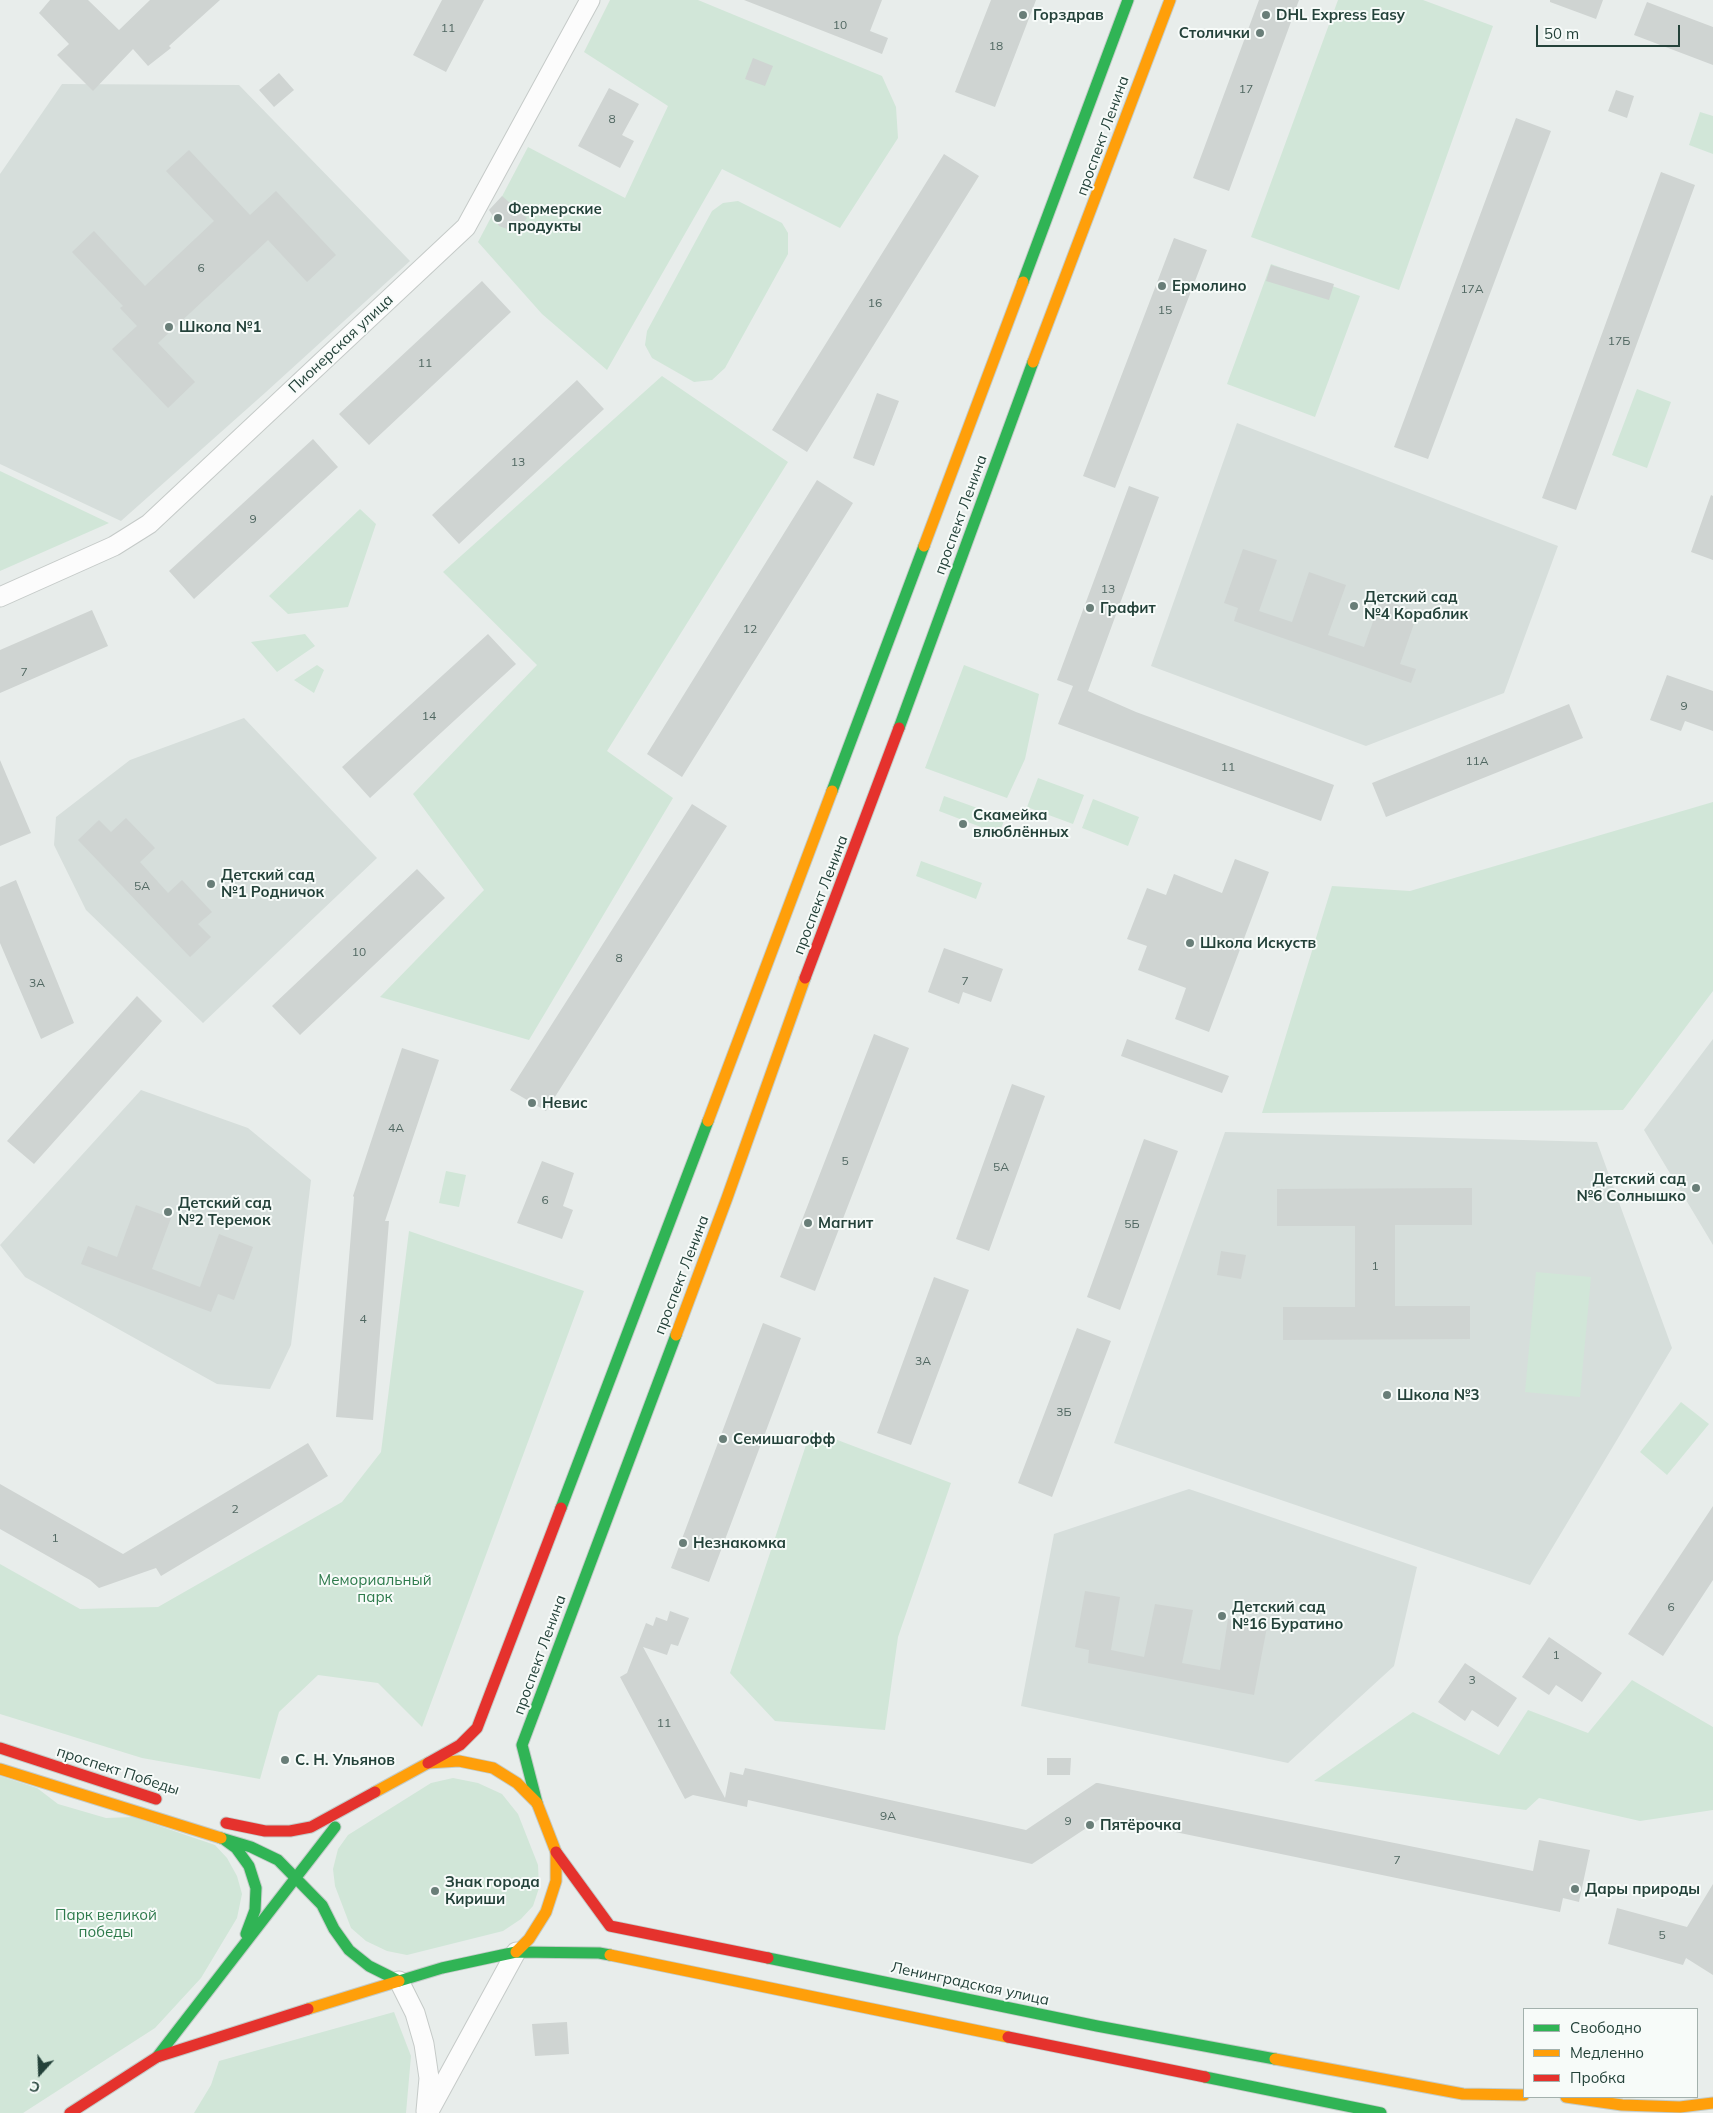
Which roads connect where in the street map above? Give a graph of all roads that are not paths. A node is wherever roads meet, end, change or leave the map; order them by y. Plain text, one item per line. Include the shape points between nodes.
1 (590, 0) edge
2 (1128, 0) edge
3 (1170, 0) edge
4 (0, 597) edge
5 (0, 1748) edge
6 (428, 1763) junction
7 (0, 1769) edge
8 (367, 1795) junction
9 (164, 1802) dead end
10 (538, 1803) junction
11 (222, 1821) dead end
12 (335, 1827) junction
13 (220, 1837) junction
14 (556, 1852) junction
15 (325, 1860) dead end
16 (296, 1878) junction
17 (322, 1887) dead end
18 (322, 1905) junction
19 (240, 1949) junction
20 (516, 1952) junction
21 (399, 1981) junction
22 (157, 2057) junction
23 (1414, 2085) junction
24 (1523, 2095) edge
25 (1573, 2098) edge
26 (1713, 2103) edge
27 (1478, 2107) dead end
28 (70, 2113) edge
29 (427, 2113) edge
30 (1381, 2113) edge

1 - 4 street, Пионерская улица via 466,227 149,524 114,546
2 - 6 main road, проспект Ленина via 477,1728 460,1745
3 - 10 main road, проспект Ленина via 522,1745
5 - 9 main road, проспект Победы
6 - 8 main road, проспект Ленина
6 - 10 main road via 459,1761 493,1768 517,1783
7 - 13 main road
8 - 11 main road, проспект Ленина via 311,1827 290,1831 265,1831
8 - 12 main road
10 - 14 main road, проспект Ленина
12 - 15 main road
12 - 16 main road
13 - 16 main road via 278,1860
13 - 19 main road via 236,1848 248,1866 256,1888 255,1910
14 - 20 main road via 556,1881 546,1912
14 - 23 main road, Ленинградская улица via 610,1926 1097,2026
16 - 18 main road
16 - 19 main road
17 - 18 main road
18 - 21 main road via 349,1950 369,1966
19 - 22 main road
20 - 21 main road
20 - 29 street
20 - 30 main road via 599,1952
21 - 22 main road
21 - 29 street via 415,2013 424,2044 429,2078
22 - 28 main road
23 - 24 main road via 1462,2094
23 - 27 main road
25 - 26 main road via 1622,2105 1680,2107

